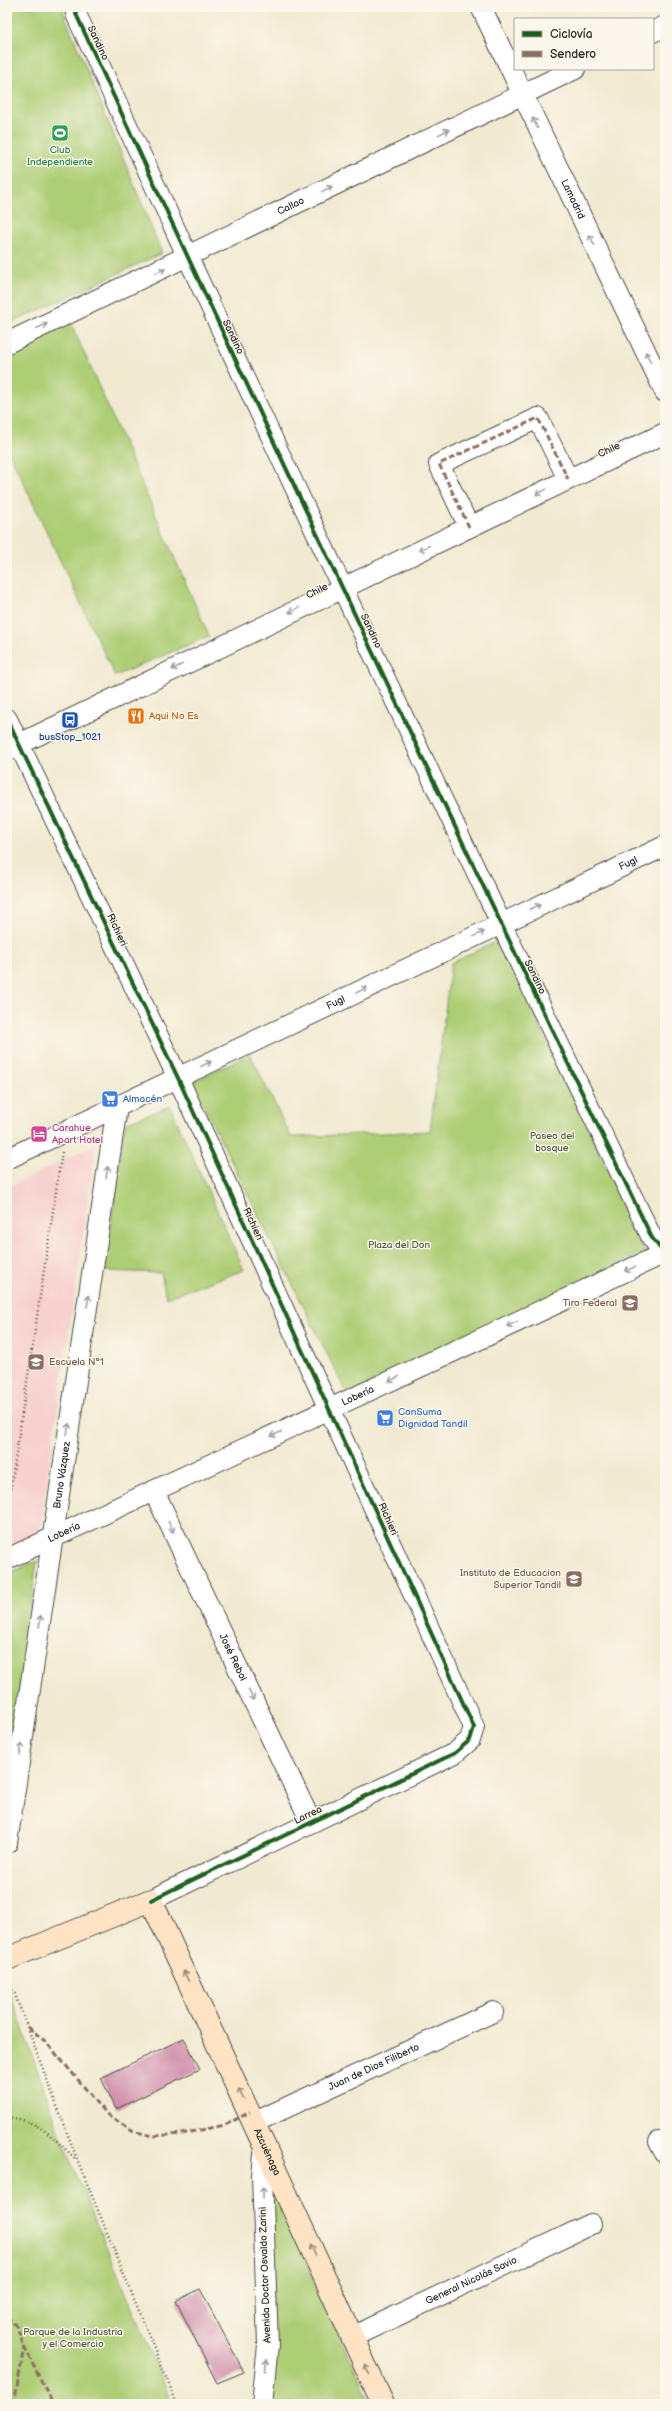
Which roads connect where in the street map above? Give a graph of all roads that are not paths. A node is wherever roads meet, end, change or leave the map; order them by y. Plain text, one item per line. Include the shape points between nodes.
1 (76, 7) edge
2 (481, 7) edge
3 (665, 26) edge
4 (654, 32) edge
5 (573, 70) edge
6 (521, 94) junction
7 (188, 258) junction
8 (7, 343) edge
9 (665, 392) edge
10 (665, 433) edge
11 (568, 479) junction
12 (469, 527) junction
13 (341, 587) junction
14 (7, 718) edge
15 (13, 747) edge
16 (665, 846) edge
17 (500, 924) junction
18 (178, 1078) junction
19 (117, 1107) junction
20 (7, 1160) edge
21 (665, 1254) edge
22 (329, 1409) junction
23 (154, 1492) junction
24 (52, 1537) junction
25 (7, 1559) edge
26 (470, 1740) joint
27 (311, 1822) junction
28 (7, 1844) edge
29 (151, 1900) junction
30 (7, 1959) edge
31 (493, 2012) dead end
32 (255, 2122) junction
33 (265, 2145) junction
34 (591, 2224) dead end
35 (352, 2336) junction
36 (262, 2404) edge
37 (383, 2404) edge

1 - 7 street, Sandino via 76,14
2 - 6 street, Lamadrid
3 - 4 street
5 - 6 street, Callao
7 -> 6 street, Callao
9 -> 6 street, Lamadrid
8 -> 7 street, Callao
7 - 13 street, Sandino
10 - 11 street, Chile
11 -> 12 street, Chile
11 - 12 street via 538,418 439,464
12 -> 13 street, Chile
13 -> 15 street, Chile
13 - 17 street, Sandino
14 - 15 street, Richieri
15 - 18 street, Richieri
17 -> 16 street, Fugl
18 -> 17 street, Fugl
17 - 21 street, Sandino via 652,1238
18 - 19 street, Fugl
18 - 22 street, Richieri
19 - 20 street, Fugl
24 -> 19 street, Bruno Vázquez
21 -> 22 street, Lobería
22 -> 23 street, Lobería
22 - 26 street, Richieri via 474,1727
23 - 24 street, Lobería
23 -> 27 street, José Rebol
24 - 25 street, Lobería
28 -> 24 street, Bruno Vázquez
26 - 27 street, Larrea via 455,1753
27 - 29 street, Larrea
29 - 30 main road, Larrea
32 -> 29 main road, Azcuénaga
31 - 32 street, Juan de Dios Filiberto
32 - 33 main road, Azcuénaga
35 -> 33 main road, Azcuénaga
36 -> 33 street, Avenida Doctor Osvaldo Zarini via 268,2345 262,2175
34 - 35 street, General Nicolás Savio
37 -> 35 main road, Azcuénaga

